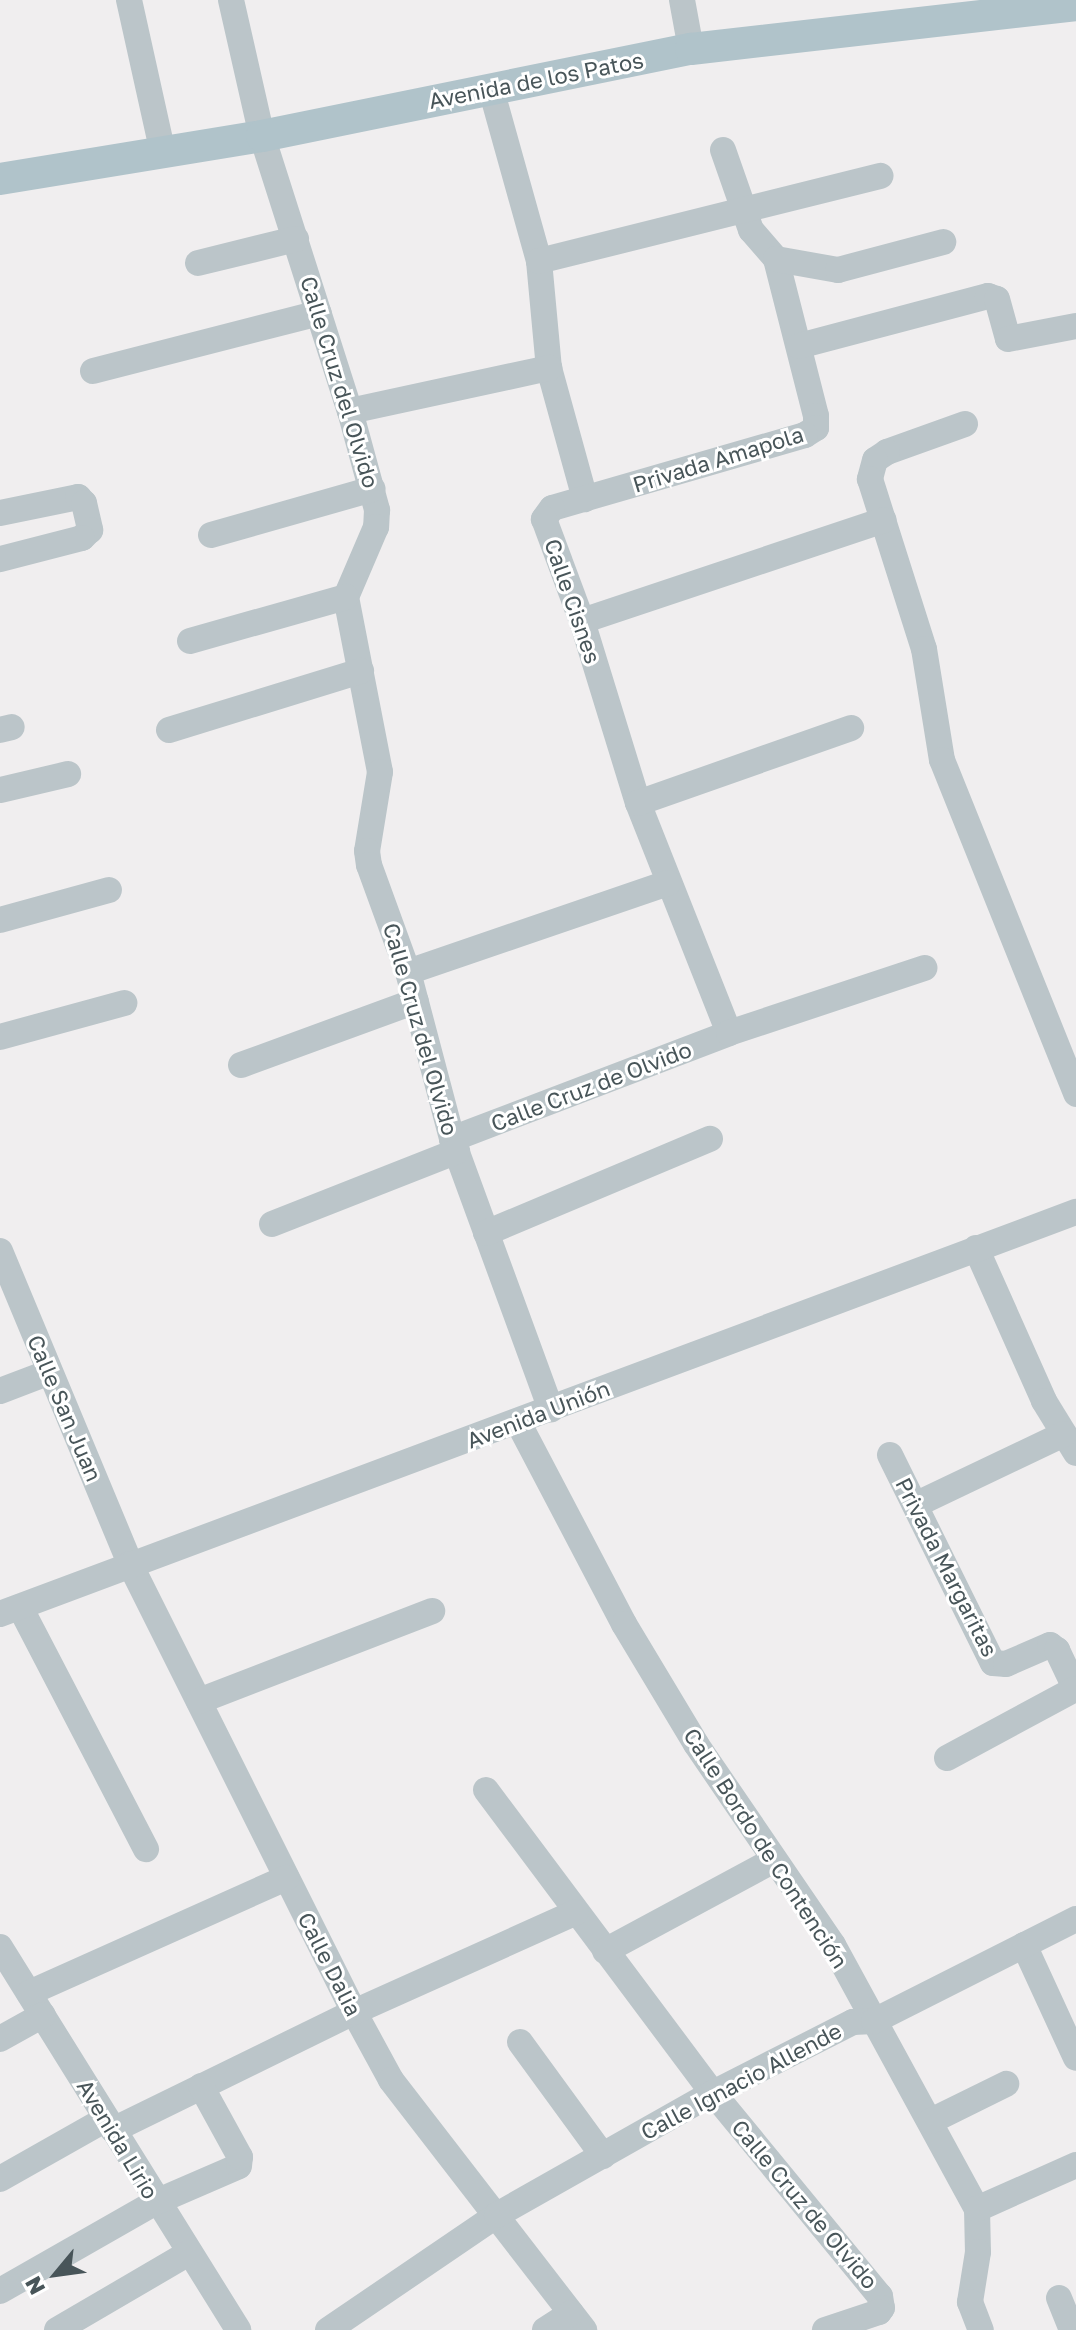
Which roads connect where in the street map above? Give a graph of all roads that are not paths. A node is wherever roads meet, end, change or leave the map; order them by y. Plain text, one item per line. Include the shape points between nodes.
1 (129, 0) edge
2 (231, 0) edge
3 (682, 0) edge
4 (1076, 5) edge
5 (691, 49) junction
6 (491, 89) junction
7 (262, 136) junction
8 (723, 150) dead end
9 (163, 153) junction
10 (881, 176) dead end
11 (0, 179) edge
12 (742, 211) junction
13 (296, 239) junction
14 (943, 242) dead end
15 (776, 259) junction
16 (539, 261) junction
17 (198, 263) dead end
18 (319, 313) junction
19 (1076, 326) edge
20 (799, 346) junction
21 (549, 368) junction
22 (93, 371) dead end
23 (350, 411) junction
24 (965, 424) dead end
25 (373, 489) junction
26 (585, 499) junction
27 (0, 513) edge
28 (884, 520) junction
29 (211, 535) dead end
30 (0, 559) edge
31 (346, 597) junction
32 (582, 621) junction
33 (190, 641) dead end
34 (361, 671) junction
35 (851, 728) dead end
36 (169, 730) dead end
37 (68, 774) dead end
38 (0, 790) edge
39 (638, 803) junction
40 (668, 883) junction
41 (109, 890) dead end
42 (0, 920) edge
43 (924, 968) dead end
44 (408, 972) junction
45 (416, 1001) junction
46 (124, 1003) dead end
47 (729, 1033) junction
48 (0, 1037) edge
49 (241, 1065) dead end
50 (1076, 1094) edge
51 (710, 1139) dead end
52 (455, 1145) junction
53 (1076, 1212) edge
54 (272, 1224) dead end
55 (486, 1233) junction
56 (976, 1248) junction
57 (0, 1254) edge
58 (50, 1372) junction
59 (0, 1391) edge
60 (551, 1409) junction
61 (518, 1422) junction
62 (1070, 1444) edge
63 (890, 1455) dead end
64 (915, 1505) junction
65 (130, 1564) junction
66 (10, 1611) edge
67 (432, 1611) dead end
68 (1076, 1690) edge
69 (199, 1701) junction
70 (947, 1758) dead end
71 (486, 1790) dead end
72 (146, 1849) dead end
73 (774, 1860) junction
74 (286, 1878) junction
75 (576, 1912) junction
76 (1076, 1919) edge
77 (1024, 1945) junction
78 (0, 1947) edge
79 (605, 1951) junction
80 (36, 2004) junction
81 (354, 2012) junction
82 (874, 2021) junction
83 (0, 2039) edge
84 (520, 2042) dead end
85 (1076, 2058) edge
86 (1006, 2084) dead end
87 (201, 2086) junction
88 (713, 2093) junction
89 (931, 2121) junction
90 (110, 2125) junction
91 (603, 2156) junction
92 (1076, 2165) edge
93 (0, 2179) edge
94 (156, 2202) junction
95 (977, 2209) junction
96 (497, 2215) junction
97 (189, 2253) junction
98 (0, 2291) edge
99 (1059, 2298) dead end
100 (578, 2321) edge
101 (57, 2330) edge
102 (238, 2330) edge
103 (328, 2330) edge
104 (545, 2330) edge
105 (825, 2330) edge
106 (981, 2330) edge
107 (1072, 2330) edge

1 - 9 street
2 - 7 street, Calle Cruz del Olvido
3 - 5 street
4 - 5 main road, Avenida de los Patos
5 - 6 main road, Avenida de los Patos
6 - 7 main road, Avenida de los Patos
6 - 16 street
7 - 9 main road, Avenida de los Patos
7 - 13 street, Calle Cruz del Olvido
8 - 12 street
9 - 11 main road, Avenida de los Patos
10 - 12 street
12 - 15 street
12 - 16 street
13 - 17 street
13 - 18 street, Calle Cruz del Olvido
14 - 15 street via 838,270
15 - 20 street, Privada Amapola
16 - 21 street
18 - 22 street
18 - 23 street, Calle Cruz del Olvido
19 - 20 street via 1008,339 997,299 991,295
20 - 26 street, Privada Amapola via 818,422 811,432
21 - 23 street
21 - 26 street
23 - 25 street, Calle Cruz del Olvido
24 - 28 street via 875,460 870,479
25 - 29 street
25 - 31 street, Calle Cruz del Olvido via 376,527
26 - 32 street, Calle Cisnes via 552,508 544,519
27 - 30 street via 78,497 84,503 89,534
28 - 32 street
28 - 50 street via 924,649 942,760
31 - 33 street
31 - 34 street, Calle Cruz del Olvido
32 - 39 street, Calle Cisnes
34 - 36 street
34 - 44 street, Calle Cruz del Olvido via 380,772 367,851
35 - 39 street
37 - 38 street
39 - 40 street, Calle Cisnes
40 - 44 street
40 - 47 street, Calle Cisnes
41 - 42 street
43 - 47 street, Calle Cruz de Olvido
44 - 45 street, Calle Cruz del Olvido
45 - 49 street
45 - 52 street, Calle Cruz del Olvido
46 - 48 street
47 - 52 street, Calle Cruz de Olvido
51 - 55 street
52 - 54 street, Calle Cruz de Olvido
52 - 55 street, Calle Cruz del Olvido
53 - 56 street, Avenida Unión
55 - 60 street, Calle Cruz del Olvido
56 - 60 street, Avenida Unión
56 - 62 street via 1044,1401
57 - 58 street, Calle San Juan
58 - 59 street
58 - 65 street, Calle San Juan
60 - 61 street, Avenida Unión
61 - 65 street, Avenida Unión
61 - 73 street, Calle Bordo de Contención via 624,1624
62 - 64 street
63 - 64 street, Privada Margaritas
64 - 68 street, Privada Margaritas via 993,1663 1006,1664 1050,1645
65 - 66 street, Avenida Unión
65 - 69 street, Calle Dalia
66 - 72 street
67 - 69 street
68 - 70 street
69 - 74 street, Calle Dalia
71 - 75 street, Calle Cruz de Olvido
73 - 79 street
73 - 82 street, Calle Bordo de Contención via 833,1945
74 - 80 street
74 - 81 street, Calle Dalia
75 - 79 street, Calle Cruz de Olvido
75 - 81 street
76 - 77 street, Calle Ignacio Allende
77 - 82 street, Calle Ignacio Allende
77 - 85 street
78 - 80 street, Avenida Lirio
79 - 88 street, Calle Cruz de Olvido
80 - 83 street
80 - 90 street, Avenida Lirio
81 - 87 street
81 - 96 street, Calle Dalia via 391,2080
82 - 88 street, Calle Ignacio Allende via 853,2022
82 - 89 street, Calle Bordo de Contención
84 - 91 street
86 - 89 street
87 - 90 street
87 - 94 street via 241,2164
88 - 91 street, Calle Ignacio Allende
88 - 105 street, Calle Cruz de Olvido via 880,2296 882,2308 873,2315
89 - 95 street, Calle Bordo de Contención
90 - 93 street
90 - 94 street, Avenida Lirio
91 - 96 street, Calle Ignacio Allende
92 - 95 street
94 - 97 street, Avenida Lirio
94 - 98 street
95 - 106 street, Calle Bordo de Contención via 978,2252 970,2302
96 - 100 street, Calle Dalia
96 - 103 street, Calle Ignacio Allende
97 - 101 street
97 - 102 street, Avenida Lirio
99 - 107 street
100 - 104 street

